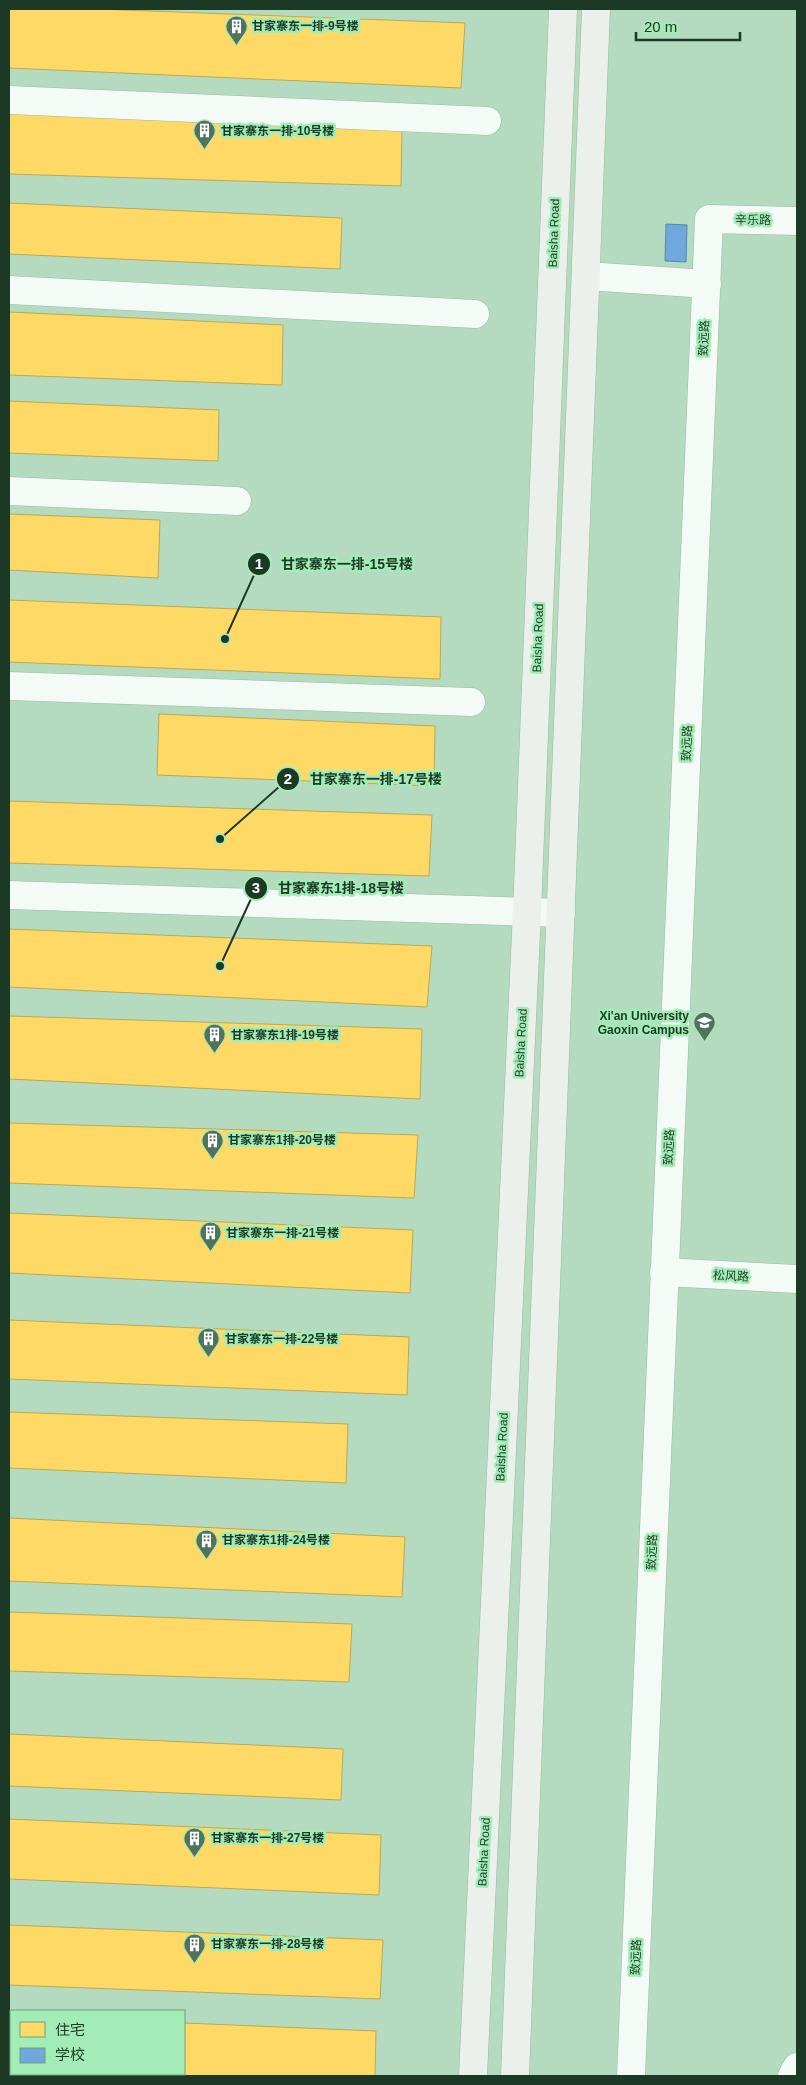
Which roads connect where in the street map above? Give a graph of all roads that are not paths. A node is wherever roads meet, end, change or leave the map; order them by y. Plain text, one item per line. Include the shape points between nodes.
1 (563, 9) edge
2 (596, 9) edge
3 (9, 100) edge
4 (487, 121) dead end
5 (709, 219) joint
6 (797, 221) edge
7 (586, 276) junction
8 (707, 284) junction
9 (9, 290) edge
10 (475, 314) dead end
11 (9, 491) edge
12 (237, 501) dead end
13 (9, 686) edge
14 (471, 702) dead end
15 (9, 894) edge
16 (527, 911) junction
17 (561, 912) junction
18 (664, 1272) junction
19 (797, 1279) edge
20 (797, 2067) edge
21 (473, 2076) edge
22 (515, 2076) edge
23 (631, 2076) edge
24 (792, 2076) edge

1 - 16 street, Baisha Road
2 - 7 street
3 - 4 street
5 - 6 street, 辛乐路
5 - 8 street, 致远路
7 - 8 street
7 - 17 street
8 - 18 street, 致远路
9 - 10 street
11 - 12 street
13 - 14 street
15 - 16 street
16 - 17 street
16 - 21 street, Baisha Road
17 - 22 street
18 - 19 street, 松风路
18 - 23 street, 致远路
20 - 24 street

